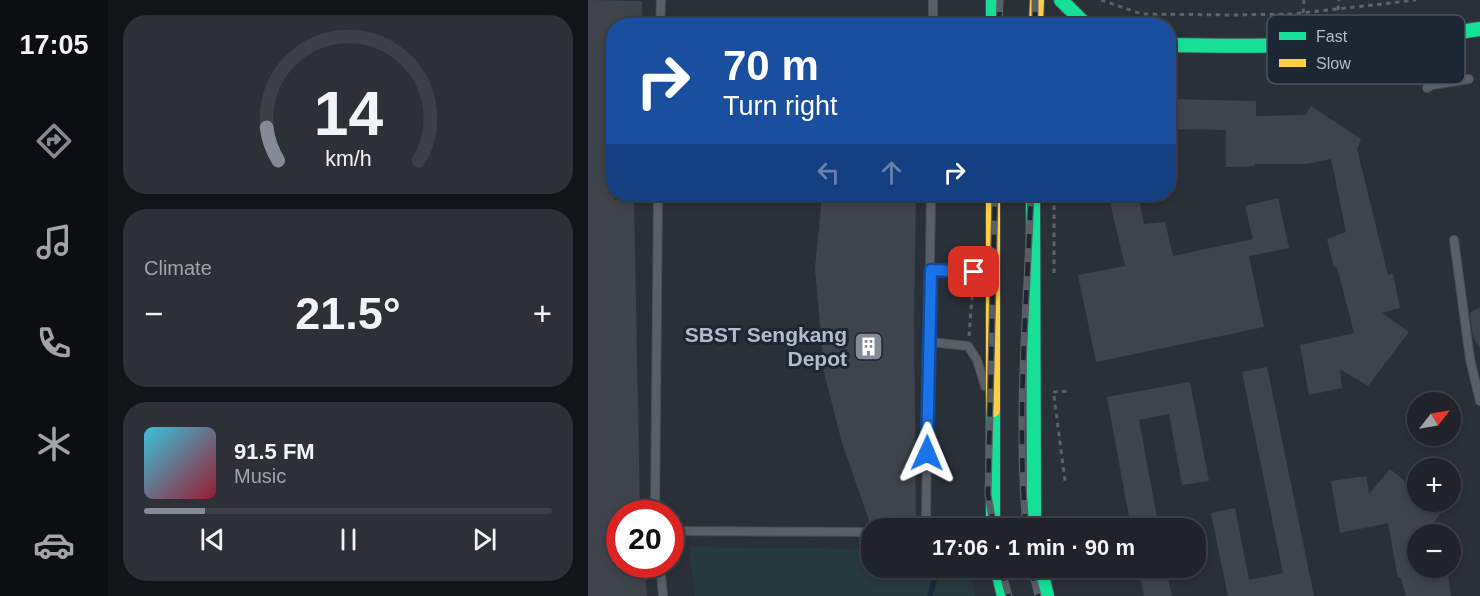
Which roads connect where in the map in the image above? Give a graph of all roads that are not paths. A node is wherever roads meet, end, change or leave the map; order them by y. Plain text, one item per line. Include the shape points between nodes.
1 (661, 0) edge
2 (933, 0) edge
3 (993, 0) edge
4 (1037, 0) edge
5 (1061, 0) edge
6 (660, 18) edge
7 (933, 18) edge
8 (993, 18) edge
9 (1036, 18) edge
10 (1079, 18) edge
11 (1480, 29) edge
12 (1465, 31) edge
13 (1176, 45) edge
14 (1267, 47) edge
15 (1469, 79) dead end
16 (1465, 80) edge
17 (1443, 84) edge
18 (1427, 88) dead end
19 (658, 201) edge
20 (932, 201) edge
21 (993, 201) edge
22 (1033, 201) edge
23 (1454, 240) dead end
24 (931, 270) junction
25 (993, 273) junction
26 (930, 342) junction
27 (1480, 402) edge
28 (994, 421) junction
29 (655, 500) edge
30 (926, 518) edge
31 (993, 518) edge
32 (1034, 518) edge
33 (684, 531) edge
34 (861, 532) edge
35 (661, 578) edge
36 (1000, 578) edge
37 (1043, 578) edge
38 (663, 596) edge
39 (1004, 596) edge
40 (1047, 596) edge

1 - 6 lane
2 - 7 lane
3 - 8 main road
4 - 9 main road
5 - 10 main road
11 - 12 main road
13 - 14 main road
15 - 16 lane
17 - 18 lane
19 - 29 lane
20 - 24 lane
21 - 25 main road
22 - 32 main road
23 - 27 lane
24 - 25 lane
24 - 26 lane
25 - 28 main road
26 - 28 lane via 968,346 977,360
26 - 30 lane
28 - 31 main road
33 - 34 lane
35 - 38 lane
36 - 39 main road
37 - 40 main road

